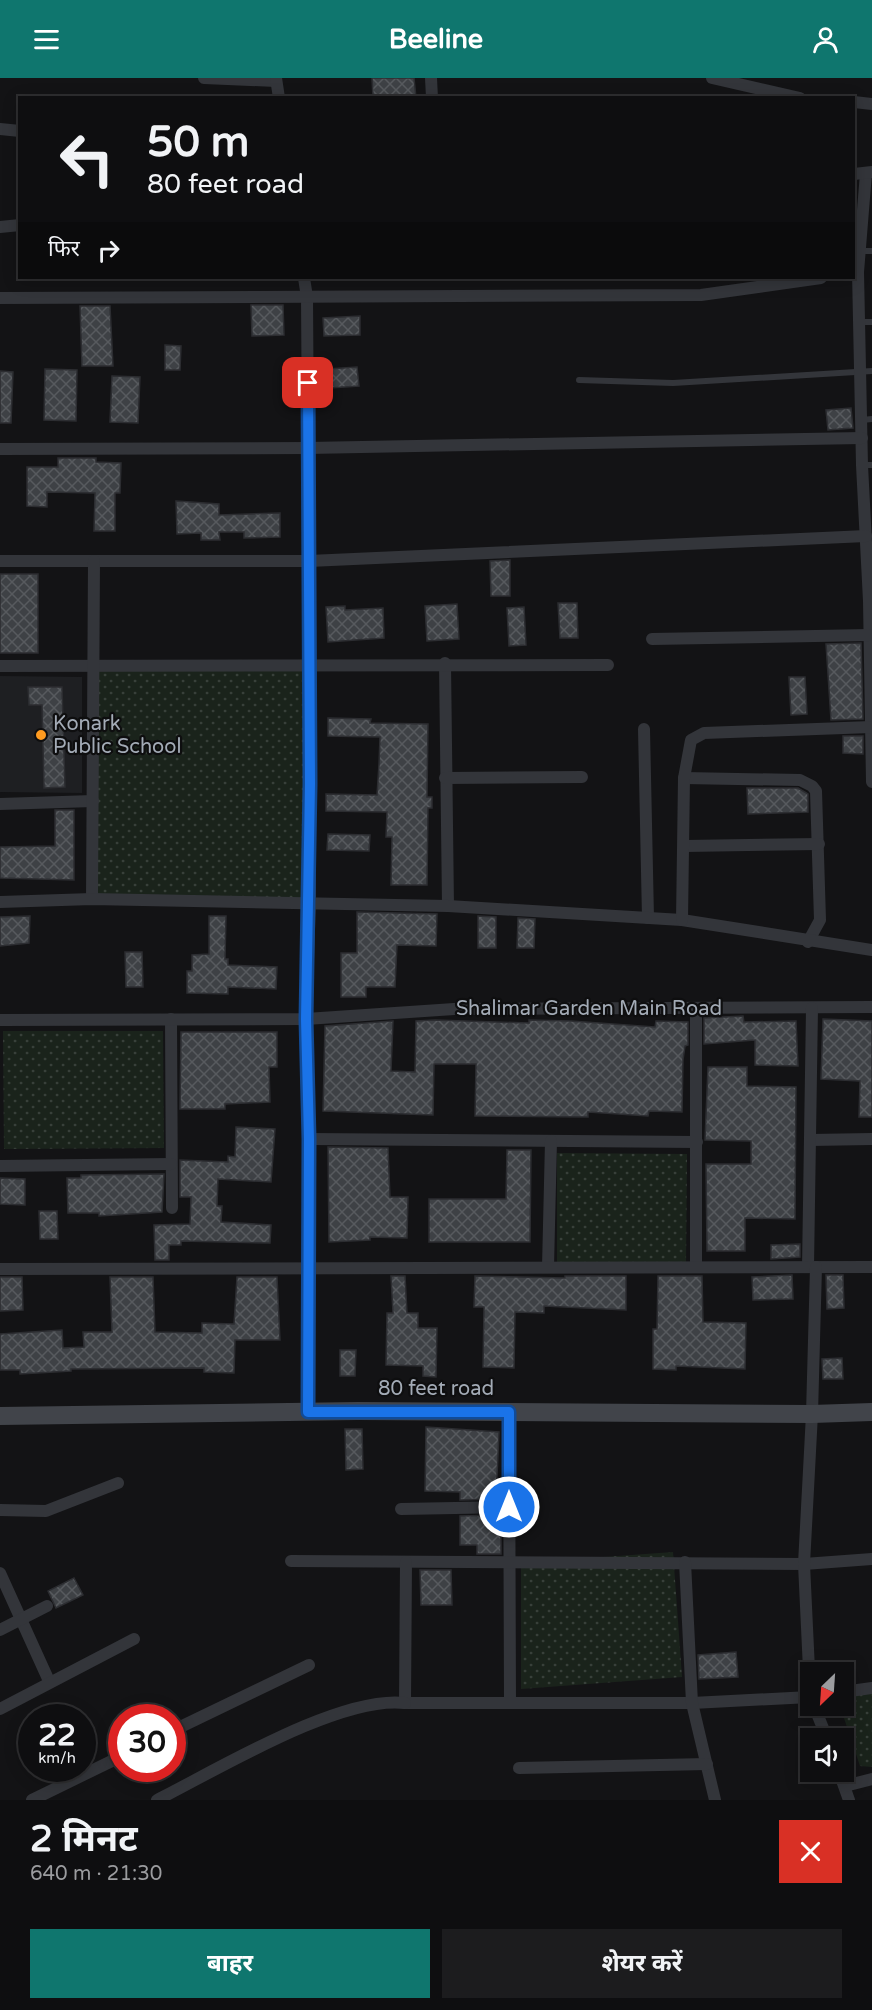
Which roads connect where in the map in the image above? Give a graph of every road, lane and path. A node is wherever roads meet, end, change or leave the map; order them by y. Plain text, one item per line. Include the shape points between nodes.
1 (204, 78) edge
2 (432, 78) edge
3 (712, 78) edge
4 (276, 79) edge
5 (279, 96) edge
6 (432, 96) edge
7 (791, 96) edge
8 (855, 102) edge
9 (872, 104) edge
10 (0, 129) edge
11 (18, 130) edge
12 (864, 173) edge
13 (18, 225) edge
14 (0, 227) edge
15 (866, 251) edge
16 (856, 272) edge
17 (304, 279) edge
18 (814, 279) edge
19 (307, 297) junction
20 (0, 298) edge
21 (866, 322) edge
22 (867, 371) edge
23 (579, 380) dead end
24 (867, 419) edge
25 (861, 438) junction
26 (308, 448) junction
27 (0, 449) edge
28 (867, 465) edge
29 (866, 536) junction
30 (0, 561) edge
31 (94, 561) junction
32 (309, 561) junction
33 (871, 601) edge
34 (869, 635) junction
35 (652, 639) dead end
36 (445, 663) junction
37 (310, 664) junction
38 (94, 665) junction
39 (608, 665) dead end
40 (0, 666) edge
41 (872, 727) edge
42 (644, 729) dead end
43 (582, 777) dead end
44 (445, 778) junction
45 (684, 778) junction
46 (872, 782) edge
47 (93, 801) junction
48 (0, 804) edge
49 (819, 844) junction
50 (685, 846) junction
51 (92, 899) junction
52 (310, 901) junction
53 (0, 902) edge
54 (448, 906) junction
55 (648, 918) junction
56 (682, 920) junction
57 (808, 942) junction
58 (872, 950) edge
59 (872, 1007) edge
60 (812, 1008) junction
61 (696, 1009) junction
62 (171, 1019) junction
63 (306, 1019) junction
64 (0, 1020) edge
65 (309, 1139) junction
66 (872, 1139) edge
67 (810, 1140) junction
68 (550, 1141) junction
69 (697, 1142) junction
70 (171, 1164) junction
71 (0, 1166) edge
72 (172, 1208) dead end
73 (812, 1267) junction
74 (872, 1267) edge
75 (308, 1268) junction
76 (548, 1268) junction
77 (696, 1268) junction
78 (0, 1269) edge
79 (308, 1412) junction
80 (509, 1412) junction
81 (872, 1412) edge
82 (813, 1414) junction
83 (0, 1416) edge
84 (118, 1483) dead end
85 (509, 1507) junction
86 (401, 1509) dead end
87 (0, 1510) edge
88 (872, 1559) edge
89 (291, 1561) dead end
90 (406, 1562) junction
91 (509, 1562) junction
92 (685, 1562) junction
93 (804, 1564) junction
94 (0, 1573) edge
95 (47, 1606) dead end
96 (21, 1620) junction
97 (0, 1630) edge
98 (134, 1639) dead end
99 (809, 1662) edge
100 (309, 1665) dead end
101 (49, 1681) junction
102 (872, 1688) edge
103 (854, 1690) edge
104 (800, 1698) edge
105 (510, 1702) junction
106 (405, 1703) junction
107 (692, 1703) junction
108 (0, 1709) edge
109 (186, 1724) edge
110 (108, 1763) edge
111 (707, 1764) junction
112 (519, 1768) dead end
113 (872, 1779) edge
114 (843, 1782) edge
115 (845, 1786) junction
116 (32, 1800) edge
117 (157, 1800) edge
118 (715, 1800) edge
119 (849, 1800) edge

1 - 4 street
2 - 6 street
3 - 7 street
4 - 5 street
8 - 9 street
10 - 11 street
12 - 15 street
13 - 14 street
15 - 16 street
16 - 21 street
17 - 19 street
18 - 19 street via 701,295
19 - 20 street
19 - 26 street
21 - 22 street
22 - 23 lane via 673,383
22 - 24 street
24 - 25 street
25 - 26 street
25 - 28 street
26 - 27 street
26 - 32 street
28 - 29 street
29 - 32 street
29 - 33 street
30 - 31 street
31 - 32 street
31 - 38 street
32 - 37 street
33 - 34 street
34 - 35 street
34 - 41 street
36 - 37 street
36 - 39 street
36 - 44 street
37 - 38 street
37 - 52 street
38 - 40 street
38 - 47 street
41 - 45 street via 704,733 691,740
41 - 46 street
42 - 55 street
43 - 44 street
44 - 54 street
45 - 49 street via 808,783 816,791
45 - 50 street
47 - 48 street
47 - 51 street
49 - 50 street
49 - 57 street via 820,920
50 - 56 street
51 - 52 street
51 - 53 street
52 - 54 street
52 - 63 street
54 - 55 street
55 - 56 street
56 - 57 street via 740,927
57 - 58 street
59 - 60 street, Shalimar Garden Main Road
60 - 61 street, Shalimar Garden Main Road
60 - 67 street
61 - 63 street, Shalimar Garden Main Road via 454,1009
61 - 69 street
62 - 63 street, Shalimar Garden Main Road
62 - 64 street, Shalimar Garden Main Road
62 - 70 street
63 - 65 street
65 - 68 street
65 - 75 street
66 - 67 street
67 - 73 street
68 - 69 street
68 - 76 street
69 - 77 street
70 - 71 street
70 - 72 street
73 - 74 street
73 - 77 street
73 - 82 street
75 - 76 street
75 - 78 street
75 - 79 street
76 - 77 street
79 - 80 street, 80 feet road
79 - 83 street, 80 feet road
80 - 82 street, 80 feet road
80 - 85 street
81 - 82 street, 80 feet road
82 - 93 street
84 - 87 street via 46,1511
85 - 86 street
85 - 91 street
88 - 93 street
89 - 90 street
90 - 91 street
90 - 106 street
91 - 92 street
91 - 105 street
92 - 93 street
92 - 107 street
93 - 99 street
94 - 96 street
95 - 96 street
96 - 97 street
96 - 101 street
98 - 101 street
100 - 109 street
101 - 108 street
102 - 103 street
104 - 107 street
105 - 106 street
105 - 107 street
106 - 117 street via 368,1704 291,1732
107 - 111 street
110 - 116 street
111 - 112 street
111 - 118 street
113 - 115 street
114 - 115 street
115 - 119 street

